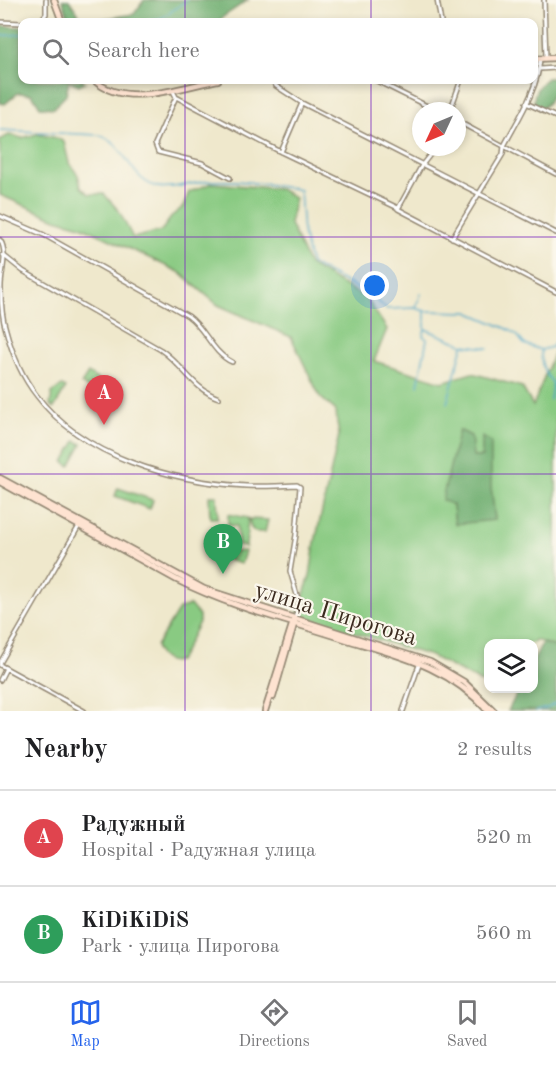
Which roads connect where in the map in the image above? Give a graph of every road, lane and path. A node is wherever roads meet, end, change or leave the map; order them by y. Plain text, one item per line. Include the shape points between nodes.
1 (46, 0) edge
2 (54, 0) edge
3 (437, 0) edge
4 (544, 0) edge
5 (40, 18) edge
6 (61, 18) edge
7 (440, 18) edge
8 (0, 22) edge
9 (18, 23) edge
10 (556, 58) edge
11 (540, 59) edge
12 (556, 68) edge
13 (539, 69) joint
14 (100, 84) edge
15 (198, 84) edge
16 (275, 84) edge
17 (383, 84) edge
18 (460, 84) edge
19 (533, 84) edge
20 (173, 89) junction
21 (176, 96) junction
22 (419, 102) edge
23 (453, 102) edge
24 (302, 103) junction
25 (526, 103) junction
26 (556, 117) edge
27 (466, 126) edge
28 (504, 146) junction
29 (281, 152) junction
30 (429, 156) edge
31 (422, 165) junction
32 (556, 174) edge
33 (230, 178) dead end
34 (479, 193) junction
35 (398, 208) junction
36 (0, 216) edge
37 (556, 233) edge
38 (452, 238) junction
39 (0, 240) edge
40 (3, 255) junction
41 (556, 292) edge
42 (232, 362) dead end
43 (219, 398) dead end
44 (0, 480) edge
45 (80, 525) junction
46 (294, 621) junction
47 (421, 661) junction
48 (0, 664) edge
49 (6, 668) junction
50 (0, 680) edge
51 (477, 696) junction
52 (267, 710) edge
53 (84, 711) edge
54 (403, 711) edge
55 (488, 711) edge
56 (494, 711) edge

1 - 5 street via 46,14
2 - 6 main road
3 - 7 street
4 - 11 street
8 - 9 street
10 - 11 main road
11 - 13 street
12 - 13 street
14 - 20 main road via 126,95
15 - 20 main road
16 - 24 street
17 - 22 street
18 - 23 street
19 - 25 street
20 - 21 street
21 - 29 street
21 - 33 street via 156,149
24 - 29 street
24 - 31 street
25 - 26 street
25 - 28 street
27 - 28 street
28 - 32 street
28 - 34 street
29 - 35 street
30 - 31 street
31 - 34 street
31 - 35 street
34 - 37 street
34 - 38 street
35 - 38 street
36 - 42 street via 41,233 188,316 221,355
38 - 41 street
39 - 40 street
40 - 43 street via 23,271 165,353 196,386
40 - 46 street via 1,298 12,350 37,397 70,429 130,462 177,477 248,486 300,487 290,571 299,602
44 - 45 main road, улица Пирогова
45 - 46 main road, улица Пирогова via 204,591
45 - 48 street
46 - 47 main road, улица Пирогова
46 - 52 main road
47 - 51 main road, улица Пирогова
47 - 54 street
48 - 49 street
49 - 50 street
49 - 53 street
51 - 55 main road, улица Пирогова
51 - 56 main road, улица Пирогова

